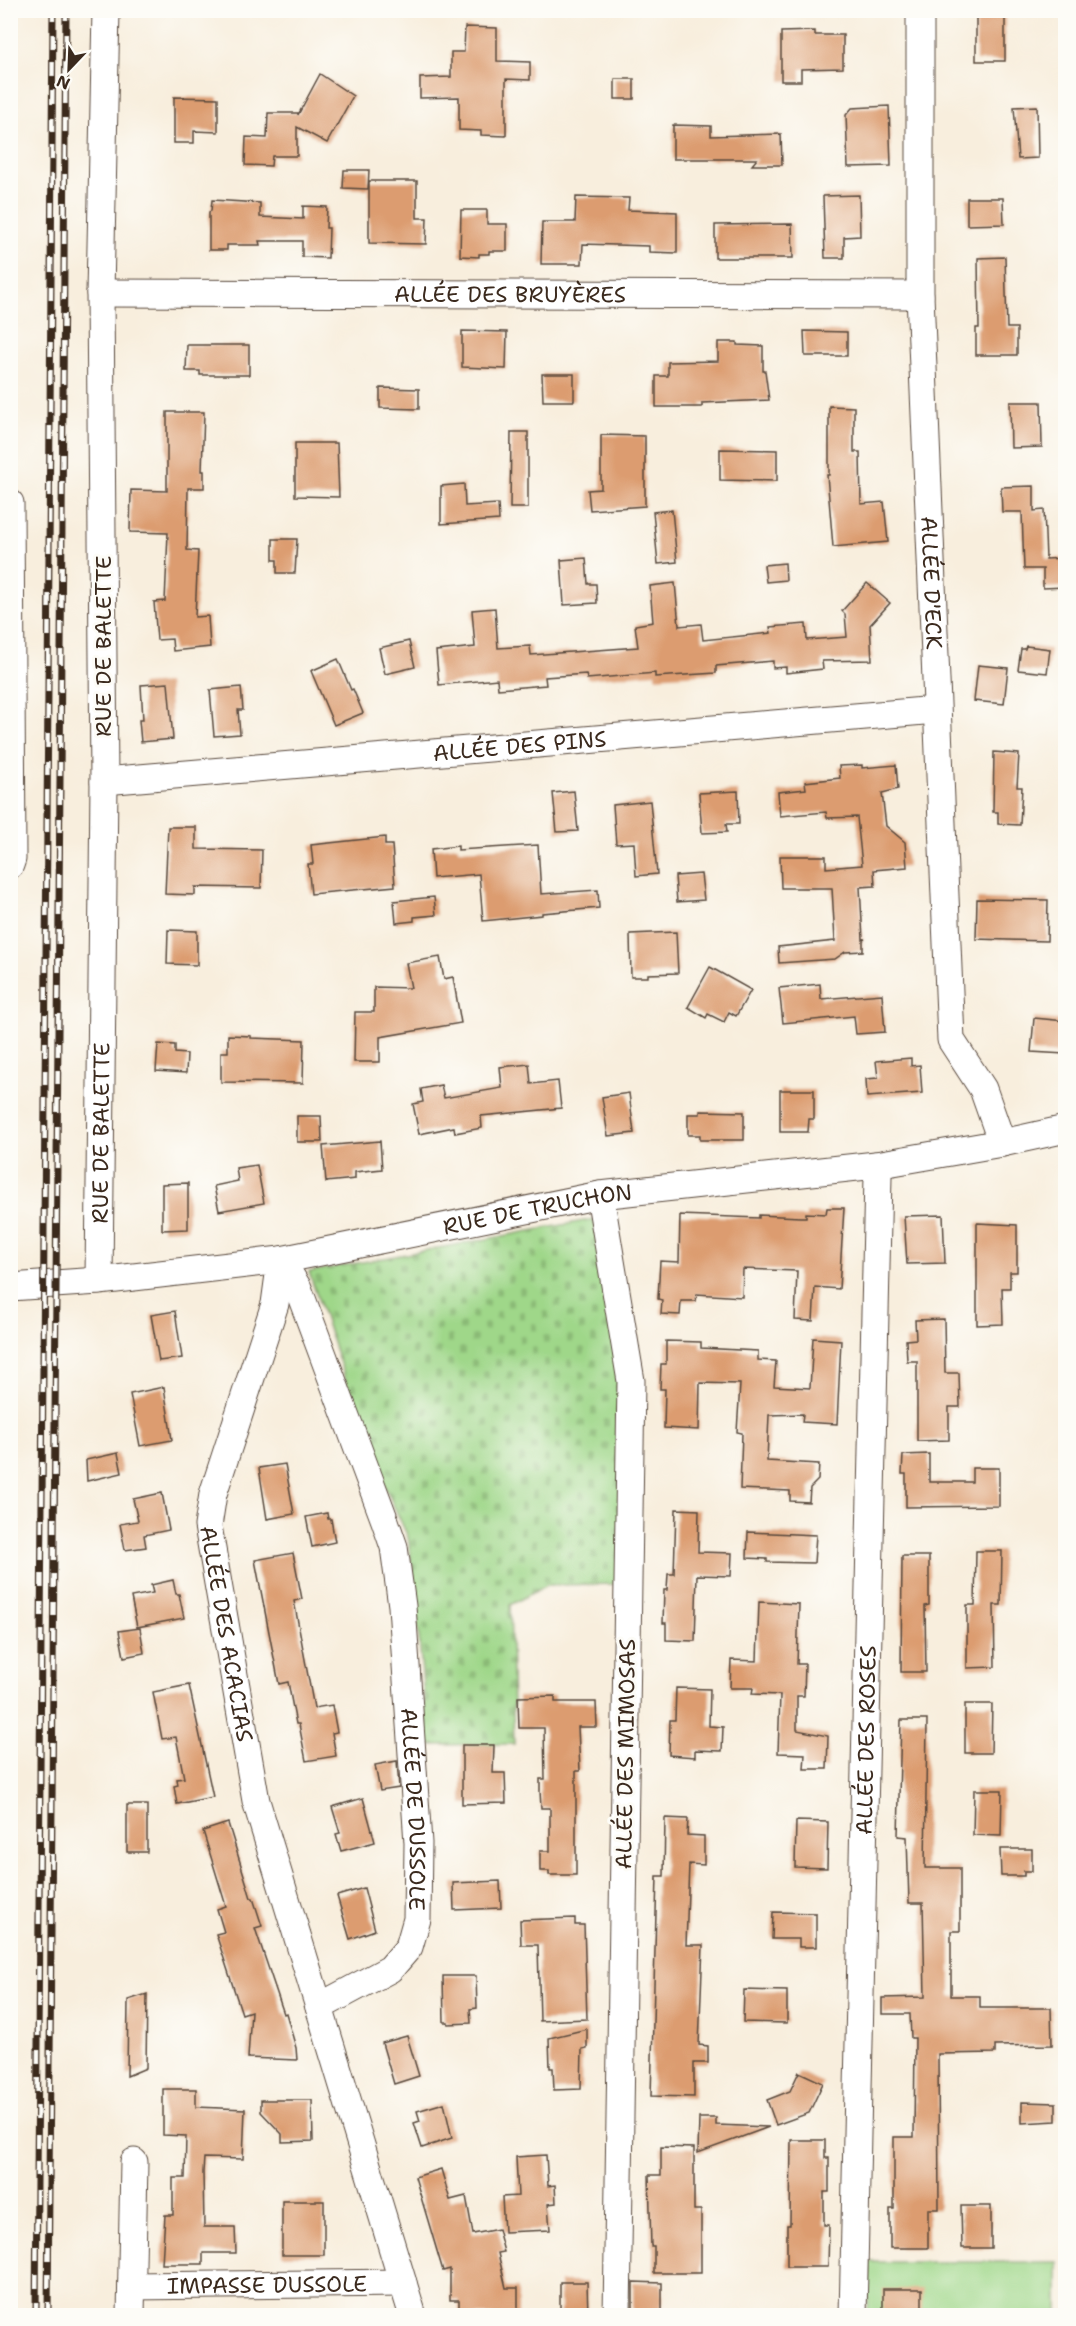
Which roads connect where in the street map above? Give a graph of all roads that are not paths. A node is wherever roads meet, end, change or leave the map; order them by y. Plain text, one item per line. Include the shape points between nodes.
1 (106, 10) edge
2 (920, 10) edge
3 (100, 293) junction
4 (920, 295) junction
5 (10, 503) edge
6 (936, 710) junction
7 (104, 781) junction
8 (10, 865) edge
9 (1065, 1129) edge
10 (1002, 1143) junction
11 (876, 1164) junction
12 (600, 1195) junction
13 (280, 1260) junction
14 (99, 1281) junction
15 (10, 1287) edge
16 (320, 2007) junction
17 (134, 2162) dead end
18 (403, 2283) junction
19 (132, 2286) junction
20 (131, 2316) edge
21 (413, 2316) edge
22 (617, 2316) edge
23 (853, 2316) edge

1 - 3 street, RUE DE BALETTE
2 - 4 street, ALLÉE D'ECK
3 - 4 street, ALLÉE DES BRUYÈRES
3 - 7 street, RUE DE BALETTE
4 - 6 street, ALLÉE D'ECK
5 - 8 street
6 - 7 street, ALLÉE DES PINS
6 - 10 street, ALLÉE D'ECK via 951,1040 983,1089
7 - 14 street, RUE DE BALETTE
9 - 10 street, RUE DE TRUCHON
10 - 11 street, RUE DE TRUCHON
11 - 12 street, RUE DE TRUCHON
11 - 23 street, ALLÉE DES ROSES
12 - 13 street, RUE DE TRUCHON
12 - 22 street, ALLÉE DES MIMOSAS via 631,1382
13 - 14 street, RUE DE TRUCHON
13 - 16 street, ALLÉE DES ACACIAS via 275,1304 213,1494 208,1526 256,1801
13 - 16 street, ALLÉE DE DUSSOLE via 298,1288 394,1547 402,1606 418,1843 417,1919 409,1947 390,1969
14 - 15 street, RUE DE TRUCHON
16 - 18 street
17 - 19 street
18 - 19 street, IMPASSE DUSSOLE
18 - 21 street
19 - 20 street

